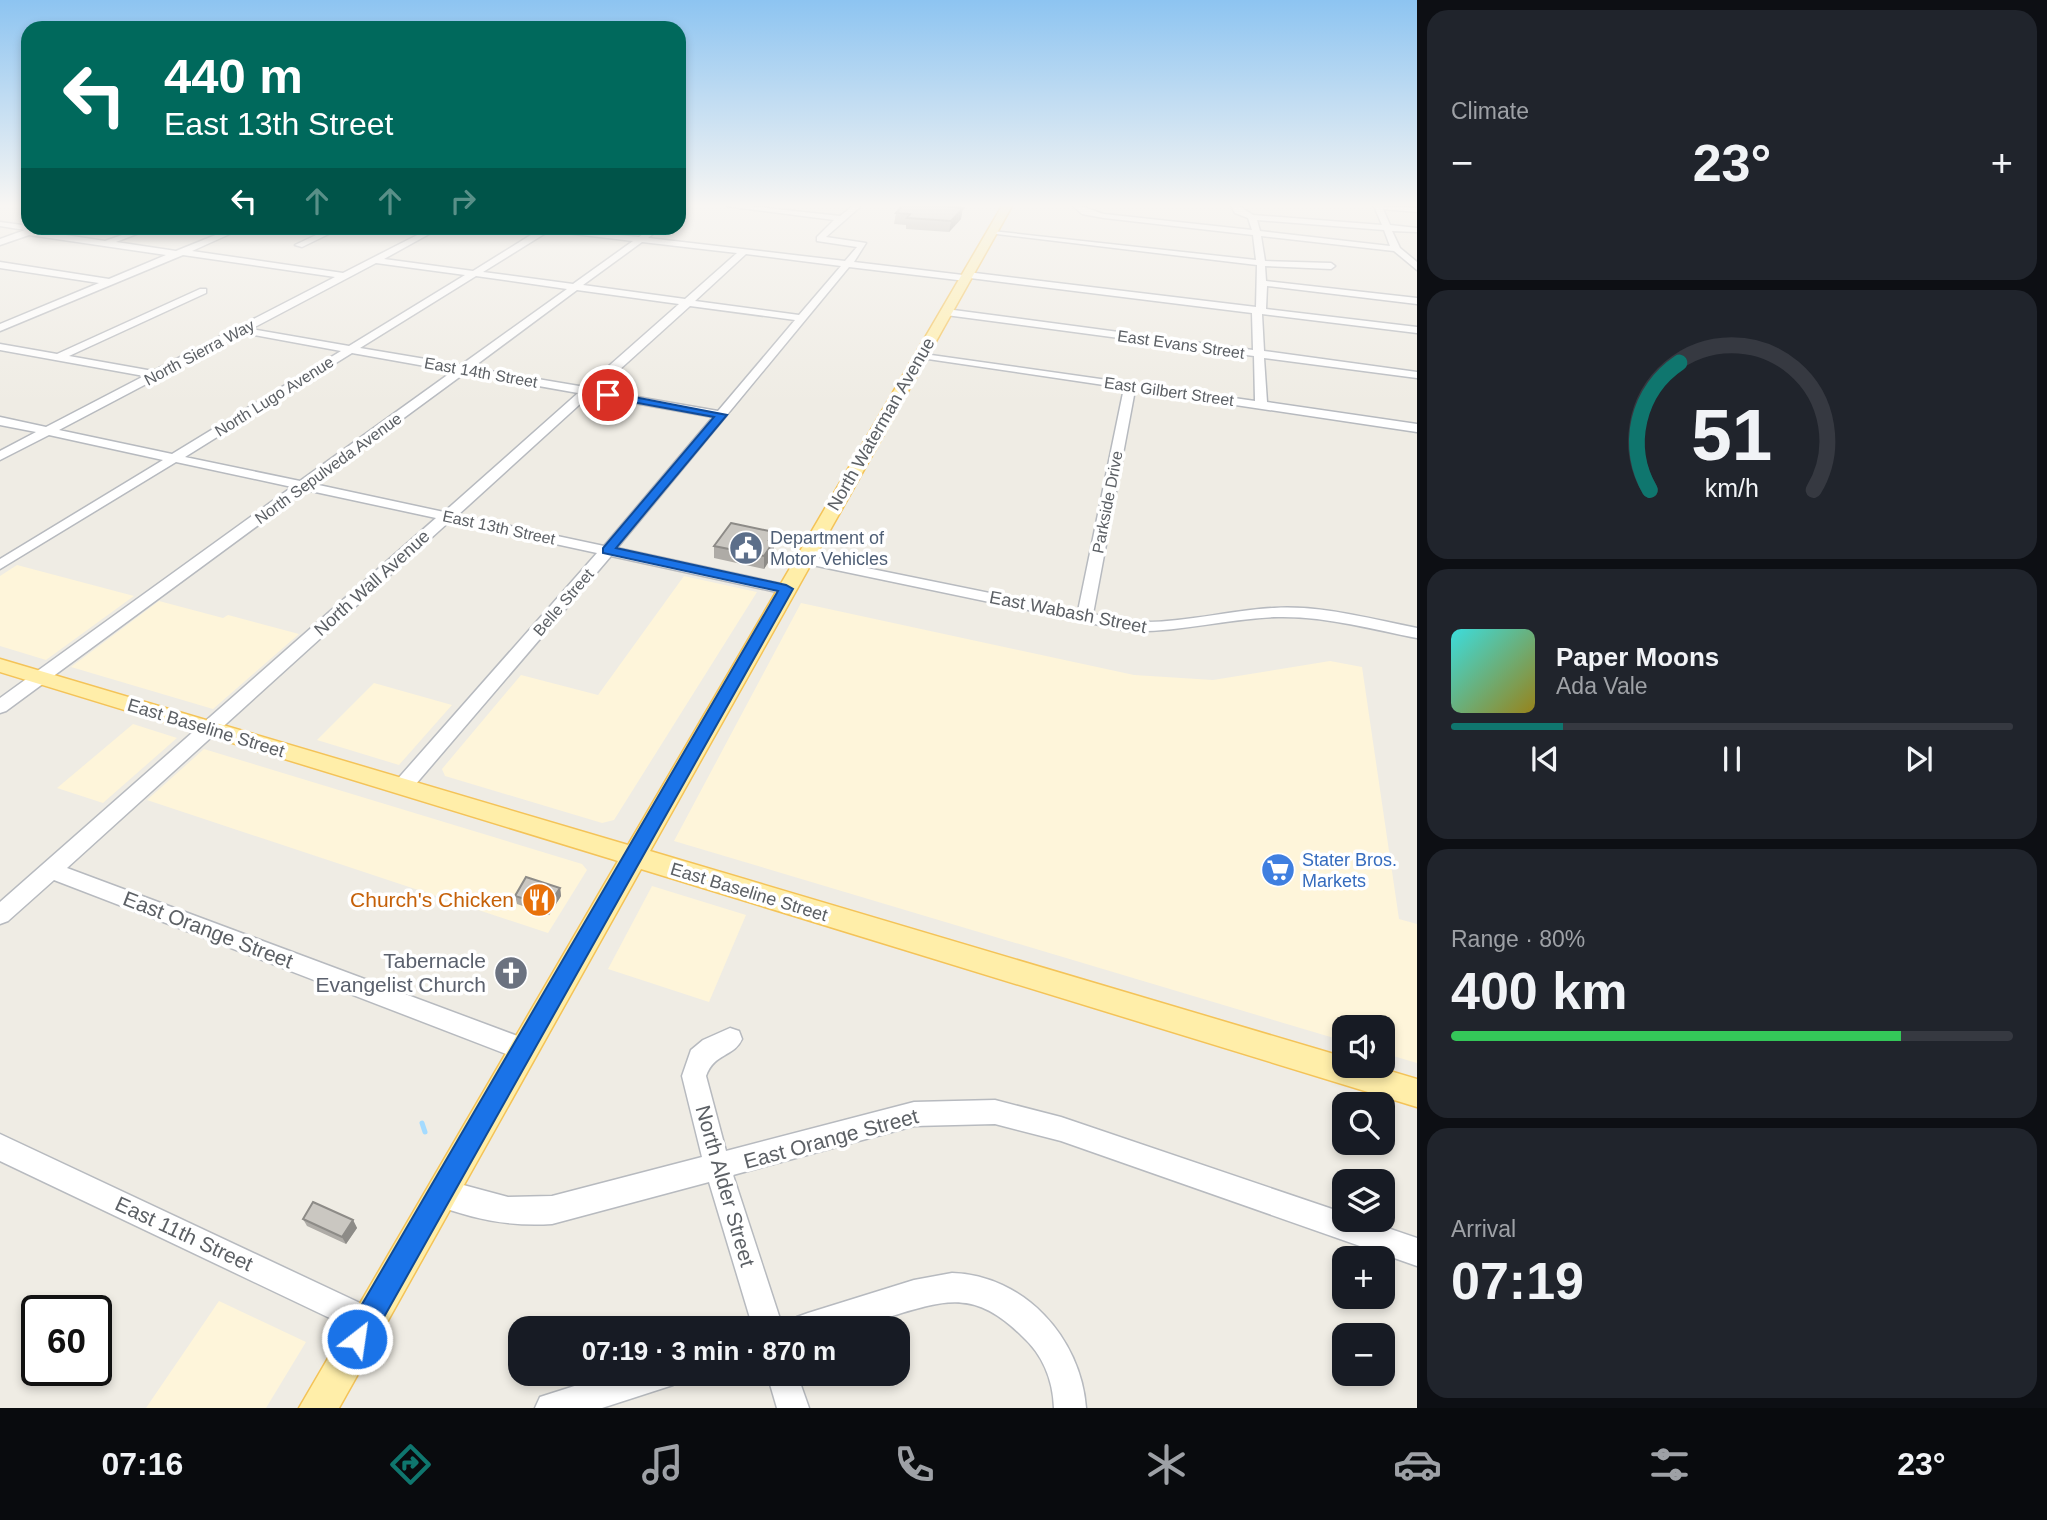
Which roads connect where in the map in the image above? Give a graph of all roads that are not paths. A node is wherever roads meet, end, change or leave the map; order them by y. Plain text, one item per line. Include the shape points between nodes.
1 (43, 272) edge
2 (134, 272) edge
3 (313, 272) edge
4 (352, 272) edge
5 (457, 272) edge
6 (477, 272) edge
7 (597, 272) edge
8 (721, 272) edge
9 (842, 272) edge
10 (919, 272) edge
11 (970, 272) edge
12 (1261, 272) edge
13 (473, 274) junction
14 (344, 276) junction
15 (967, 277) junction
16 (109, 282) junction
17 (1262, 283) junction
18 (575, 288) junction
19 (203, 290) dead end
20 (1417, 301) edge
21 (687, 302) junction
22 (1257, 311) junction
23 (946, 312) junction
24 (0, 317) edge
25 (803, 318) junction
26 (17, 321) junction
27 (0, 328) edge
28 (242, 330) junction
29 (1417, 330) edge
30 (0, 347) edge
31 (351, 348) junction
32 (1259, 354) junction
33 (921, 355) junction
34 (59, 357) junction
35 (464, 369) junction
36 (155, 375) junction
37 (1417, 375) edge
38 (1130, 386) junction
39 (586, 391) junction
40 (1261, 404) junction
41 (721, 415) junction
42 (0, 421) edge
43 (1416, 430) edge
44 (47, 431) junction
45 (0, 456) edge
46 (174, 458) junction
47 (304, 486) junction
48 (447, 516) junction
49 (607, 551) junction
50 (803, 559) junction
51 (0, 565) edge
52 (786, 589) junction
53 (1085, 617) junction
54 (1417, 633) edge
55 (0, 665) edge
56 (41, 677) junction
57 (0, 708) edge
58 (209, 729) junction
59 (402, 787) junction
60 (632, 857) junction
61 (51, 870) junction
62 (0, 915) edge
63 (721, 1043) dead end
64 (522, 1049) junction
65 (1417, 1093) edge
66 (0, 1147) edge
67 (718, 1169) junction
68 (440, 1192) junction
69 (1417, 1252) edge
70 (764, 1316) edge
71 (846, 1316) edge
72 (367, 1321) junction
73 (623, 1386) edge
74 (786, 1386) edge
75 (318, 1408) edge
76 (551, 1408) edge
77 (793, 1408) edge
78 (1070, 1408) edge

1 - 16 street
2 - 16 street
3 - 14 street
4 - 14 street, North Sierra Way
5 - 13 street
6 - 13 street, North Lugo Avenue
7 - 18 street, North Sepulveda Avenue
8 - 21 street, North Wall Avenue
9 - 25 street, Belle Street
10 - 15 street
11 - 15 main road, North Waterman Avenue
12 - 17 street
13 - 18 street
13 - 31 street, North Lugo Avenue
14 - 28 street, North Sierra Way
15 - 22 street
15 - 23 main road, North Waterman Avenue
16 - 26 street
17 - 20 street
17 - 22 street via 1262,308
18 - 21 street
18 - 35 street, North Sepulveda Avenue
19 - 34 street
21 - 25 street
21 - 39 street, North Wall Avenue
22 - 29 street
22 - 32 street
23 - 32 street, East Evans Street
23 - 33 main road, North Waterman Avenue
24 - 26 street
25 - 41 street, Belle Street
26 - 27 street
28 - 31 street, East 14th Street
28 - 36 street, North Sierra Way
30 - 34 street
31 - 35 street, East 14th Street
31 - 46 street, North Lugo Avenue
32 - 37 street, East Evans Street
32 - 40 street
33 - 38 street, East Gilbert Street
33 - 50 main road, North Waterman Avenue
34 - 36 street
35 - 39 street, East 14th Street
35 - 47 street, North Sepulveda Avenue
36 - 44 street, North Sierra Way
38 - 40 street, East Gilbert Street
38 - 53 street, Parkside Drive
39 - 41 street, East 14th Street
39 - 48 street, North Wall Avenue
40 - 43 street, East Gilbert Street
41 - 49 street, Belle Street
42 - 44 street, East 13th Street
44 - 45 street, North Sierra Way
44 - 46 street, East 13th Street
46 - 47 street, East 13th Street
46 - 51 street, North Lugo Avenue
47 - 48 street, East 13th Street
47 - 56 street, North Sepulveda Avenue
48 - 49 street, East 13th Street
48 - 58 street, North Wall Avenue
49 - 52 street, East 13th Street
49 - 59 street, Belle Street
50 - 52 main road, North Waterman Avenue
50 - 53 street, East Wabash Street
52 - 60 main road, North Waterman Avenue
53 - 54 street, East Wabash Street via 1154,628 1256,614 1299,614
55 - 56 main road, East Baseline Street
56 - 57 street, North Sepulveda Avenue
56 - 58 main road, East Baseline Street
58 - 59 main road, East Baseline Street
58 - 61 street, North Wall Avenue
59 - 60 main road, East Baseline Street
60 - 64 main road, North Waterman Avenue
60 - 65 main road, East Baseline Street
61 - 62 street, North Wall Avenue
61 - 64 street, East Orange Street
63 - 67 street, North Alder Street via 700,1058 694,1076
64 - 68 main road, North Waterman Avenue
66 - 72 street, East 11th Street
67 - 68 street, East Orange Street via 552,1210 520,1213 489,1209
67 - 69 street, East Orange Street via 914,1114 995,1112 1061,1129
67 - 70 street, North Alder Street
68 - 72 main road, North Waterman Avenue
71 - 78 street via 937,1287 974,1289 1008,1304 1041,1333 1065,1378
72 - 75 main road, North Waterman Avenue
73 - 76 street
74 - 77 street

